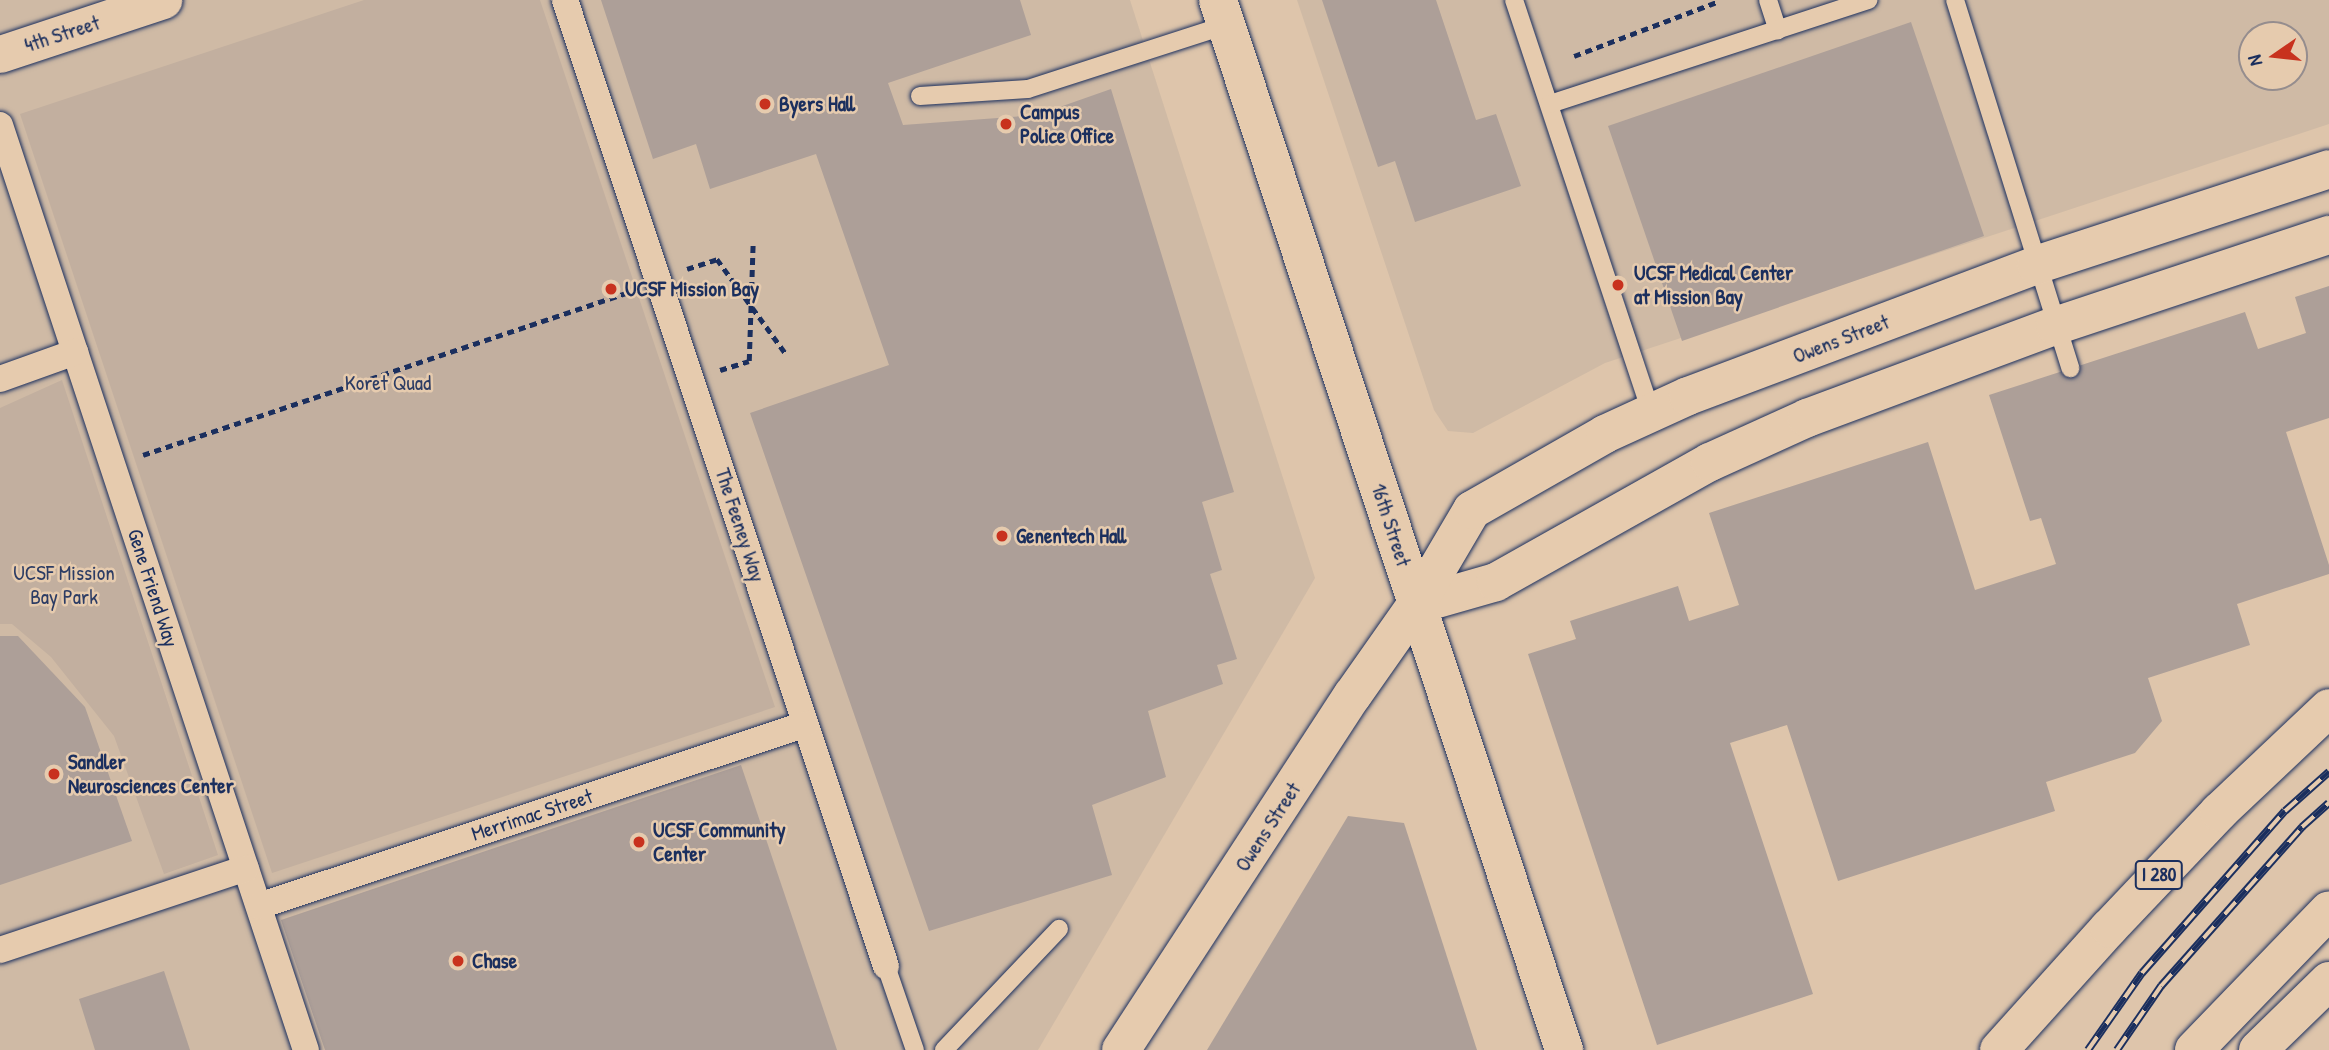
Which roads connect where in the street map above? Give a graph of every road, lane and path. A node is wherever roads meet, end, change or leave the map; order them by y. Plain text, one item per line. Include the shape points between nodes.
1 (163, 0) edge
2 (565, 0) edge
3 (1514, 0) edge
4 (1768, 0) edge
5 (1868, 0) edge
6 (1955, 0) edge
7 (1717, 2) dead end
8 (1222, 12) edge
9 (1778, 30) junction
10 (0, 54) edge
11 (1574, 56) dead end
12 (920, 96) dead end
13 (1550, 104) junction
14 (0, 125) edge
15 (2329, 169) edge
16 (2329, 235) edge
17 (753, 242) dead end
18 (717, 259) dead end
19 (2036, 265) junction
20 (659, 282) junction
21 (751, 305) junction
22 (2055, 326) junction
23 (75, 352) junction
24 (786, 354) dead end
25 (749, 361) dead end
26 (2070, 368) dead end
27 (0, 379) edge
28 (1651, 412) junction
29 (112, 465) junction
30 (1416, 605) junction
31 (2329, 708) edge
32 (806, 724) junction
33 (246, 868) junction
34 (259, 906) junction
35 (2329, 910) edge
36 (1059, 929) dead end
37 (0, 950) edge
38 (886, 966) joint
39 (2329, 981) edge
40 (306, 1050) edge
41 (915, 1050) edge
42 (944, 1050) edge
43 (1121, 1050) edge
44 (1564, 1050) edge
45 (1999, 1050) edge
46 (2194, 1050) edge
47 (2258, 1050) edge

1 - 10 street, 4th Street
2 - 20 street, The Feeney Way
3 - 13 lane
4 - 9 lane
5 - 9 lane
6 - 19 lane
7 - 11 path
8 - 12 lane via 1028,89
8 - 30 main road, 16th Street
9 - 13 lane
13 - 28 lane
14 - 23 street, Gene Friend Way
15 - 19 main road, Owens Street
16 - 22 main road
17 - 21 path
18 - 21 path
19 - 22 lane
19 - 28 main road, Owens Street
20 - 29 path
20 - 32 street, The Feeney Way
21 - 24 path
21 - 25 path
22 - 26 lane
22 - 30 main road via 1754,440 1496,582
23 - 27 street
23 - 29 street, Gene Friend Way
28 - 30 main road, Owens Street via 1472,510
29 - 33 street, Gene Friend Way
30 - 43 main road, Owens Street
30 - 44 main road, 16th Street
31 - 45 main road, I 280 via 2220,812
32 - 34 street, Merrimac Street
32 - 38 street, The Feeney Way
33 - 34 street, Gene Friend Way
33 - 37 street
34 - 40 street, Gene Friend Way
35 - 46 main road
36 - 42 lane
38 - 41 lane, The Feeney Way
39 - 47 main road

